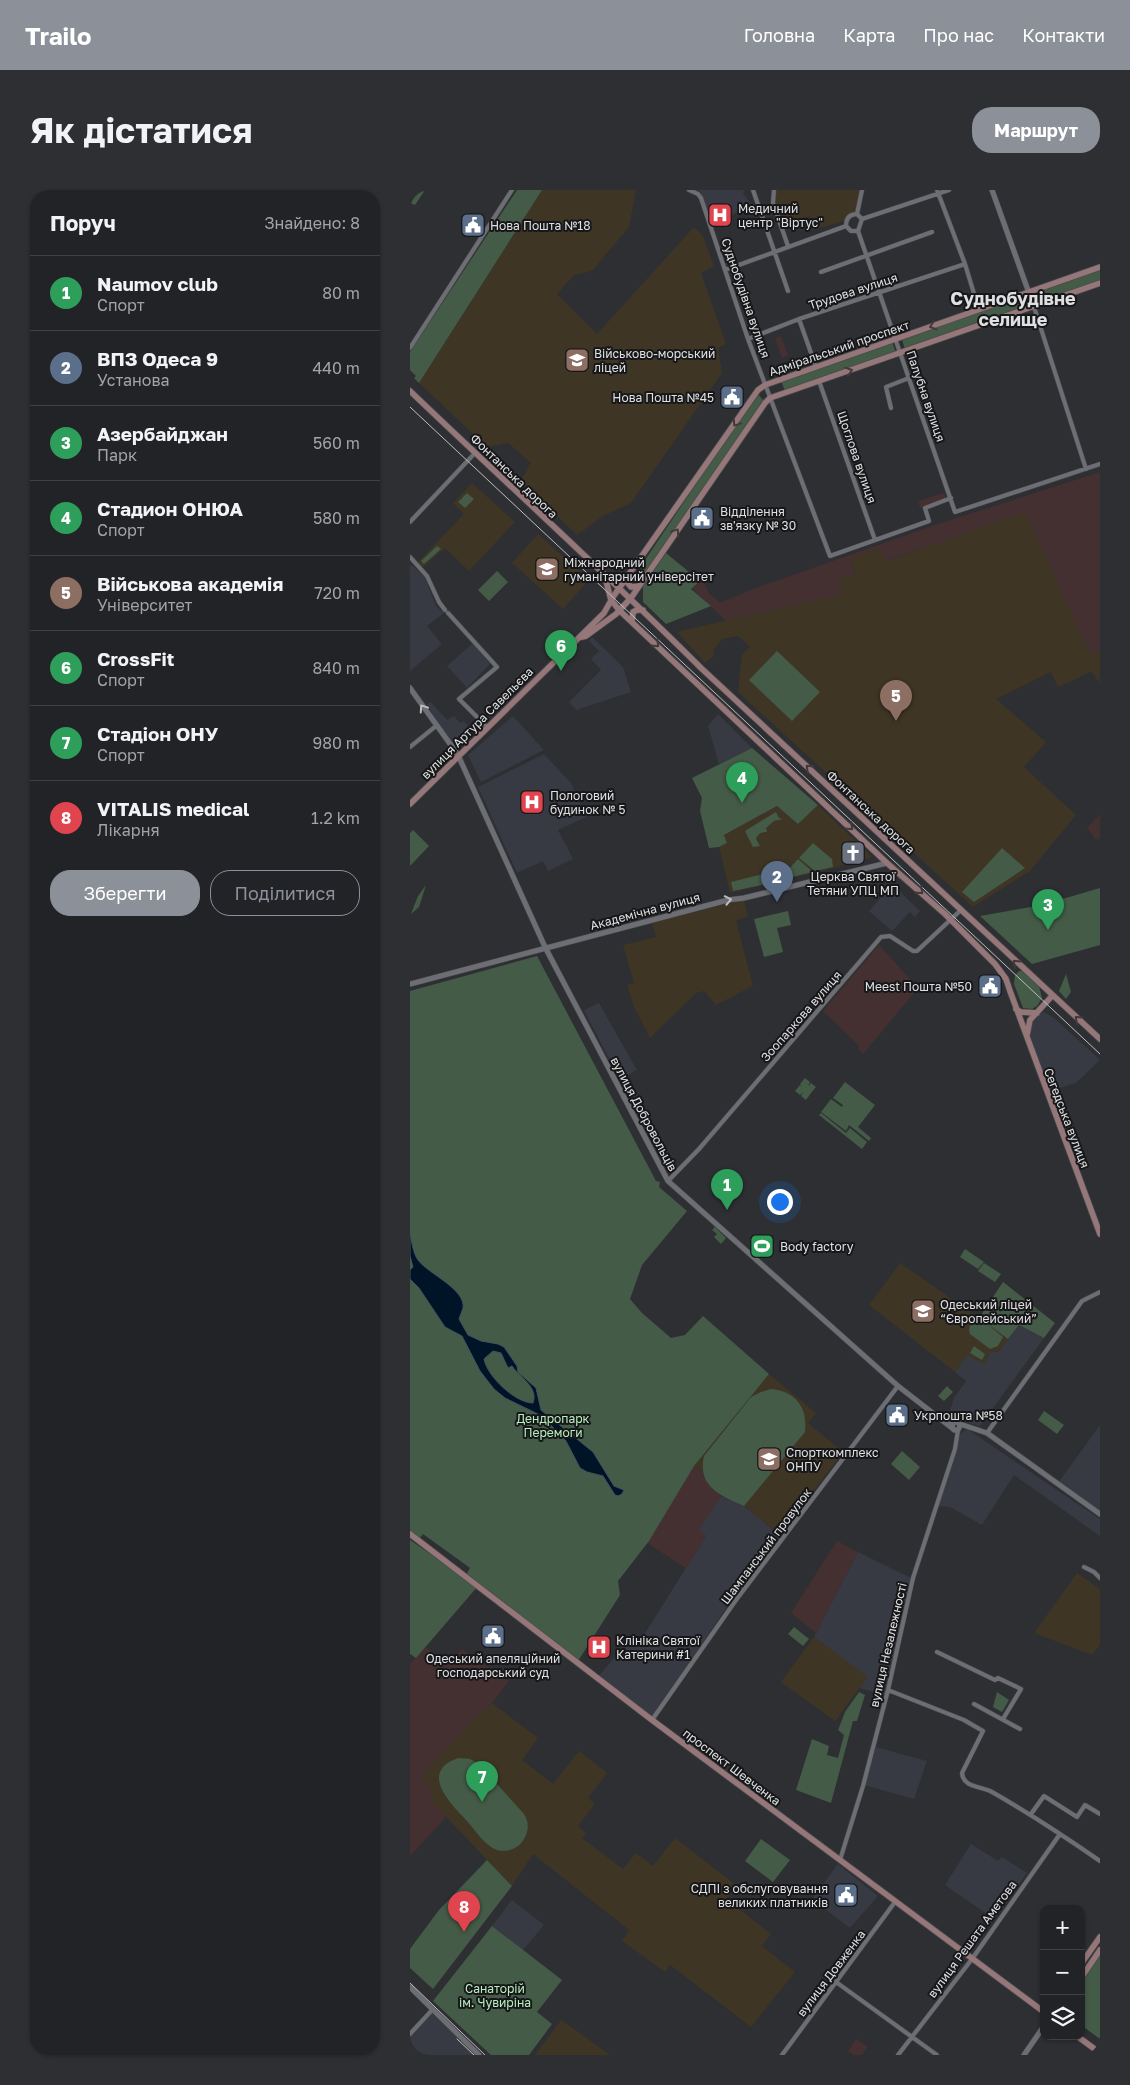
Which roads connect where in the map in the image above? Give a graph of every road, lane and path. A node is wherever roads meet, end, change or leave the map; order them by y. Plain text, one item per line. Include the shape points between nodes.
1 (512, 190) edge
2 (690, 190) edge
3 (753, 190) edge
4 (774, 190) edge
5 (862, 190) edge
6 (949, 190) edge
7 (992, 190) edge
8 (938, 192) edge
9 (857, 214) junction
10 (862, 219) junction
11 (846, 226) junction
12 (858, 231) junction
13 (932, 232) dead end
14 (788, 246) junction
15 (775, 251) junction
16 (867, 255) junction
17 (965, 264) junction
18 (1100, 267) edge
19 (725, 270) junction
20 (821, 272) dead end
21 (1100, 283) edge
22 (788, 291) dead end
23 (880, 292) junction
24 (1029, 293) junction
25 (1034, 307) junction
26 (979, 310) junction
27 (799, 319) junction
28 (748, 339) junction
29 (896, 339) junction
30 (410, 348) edge
31 (901, 353) junction
32 (816, 367) junction
33 (909, 378) junction
34 (819, 381) junction
35 (765, 385) junction
36 (410, 391) edge
37 (770, 398) junction
38 (891, 408) dead end
39 (475, 453) junction
40 (1100, 464) edge
41 (1086, 468) junction
42 (951, 498) junction
43 (410, 522) edge
44 (875, 540) junction
45 (411, 559) edge
46 (604, 575) junction
47 (627, 578) junction
48 (639, 586) junction
49 (619, 588) junction
50 (631, 598) junction
51 (611, 600) junction
52 (620, 610) junction
53 (643, 610) junction
54 (632, 621) junction
55 (582, 637) junction
56 (410, 688) edge
57 (436, 726) junction
58 (487, 727) junction
59 (410, 747) edge
60 (458, 755) junction
61 (410, 804) edge
62 (887, 863) junction
63 (961, 910) junction
64 (951, 921) junction
65 (545, 947) junction
66 (1006, 979) joint
67 (410, 984) edge
68 (1052, 996) junction
69 (1016, 1009) junction
70 (1037, 1013) junction
71 (1027, 1038) junction
72 (1100, 1039) edge
73 (668, 1181) junction
74 (1100, 1234) edge
75 (1100, 1292) edge
76 (898, 1386) junction
77 (956, 1429) junction
78 (987, 1432) junction
79 (1100, 1514) edge
80 (410, 1534) edge
81 (1084, 1567) dead end
82 (1100, 1578) edge
83 (936, 1652) dead end
84 (888, 1690) junction
85 (974, 1704) dead end
86 (1003, 1719) junction
87 (652, 1720) junction
88 (1020, 1729) dead end
89 (1031, 1814) junction
90 (1100, 1814) edge
91 (1060, 1834) junction
92 (840, 1860) junction
93 (1100, 1861) edge
94 (895, 1902) junction
95 (1100, 1937) edge
96 (1100, 1950) edge
97 (1085, 1958) edge
98 (972, 1959) junction
99 (1085, 1972) edge
100 (836, 1982) junction
101 (411, 1990) edge
102 (433, 2009) junction
103 (1040, 2009) edge
104 (1040, 2032) edge
105 (410, 2034) edge
106 (911, 2038) junction
107 (1082, 2040) edge
108 (1100, 2053) edge
109 (478, 2055) edge
110 (782, 2055) edge
111 (898, 2055) edge
112 (936, 2055) edge
113 (1024, 2055) edge

1 - 30 street
2 - 19 street, Суднобудівна вулиця via 700,198
3 - 15 street
4 - 14 street via 773,203
5 - 9 street
6 - 8 street
7 - 24 street
8 - 10 street
8 - 17 street
9 - 10 street
9 - 11 street via 847,218
10 - 12 street
11 - 12 street via 851,231
11 - 14 street
12 - 16 street, Палубна вулиця
13 - 16 street
14 - 15 street
15 - 19 street
15 - 22 street
16 - 20 street
16 - 23 street, Палубна вулиця
17 - 23 street, Трудова вулиця
17 - 26 street
18 - 24 main road, Адміральський проспект
19 - 28 street, Суднобудівна вулиця
21 - 25 main road, Адміральський проспект
23 - 27 street, Трудова вулиця
23 - 29 street, Палубна вулиця
24 - 25 street
24 - 26 main road, Адміральський проспект
25 - 31 main road, Адміральський проспект
25 - 41 street
26 -> 29 main road, Адміральський проспект
27 - 28 street, Трудова вулиця
27 - 32 street
28 - 35 street, Суднобудівна вулиця
29 - 31 street, Палубна вулиця
29 - 32 main road, Адміральський проспект
31 - 33 street, Палубна вулиця
34 -> 31 main road, Адміральський проспект
32 - 35 main road, Адміральський проспект
33 - 38 street via 886,387
33 - 42 street, Палубна вулиця
34 - 37 main road, Адміральський проспект
34 - 44 street, Щоглова вулиця
35 - 37 street, Суднобудівна вулиця
35 -> 47 main road, Адміральський проспект via 756,392
36 - 39 main road, Фонтанська дорога
37 - 44 street, Суднобудівна вулиця via 830,556
48 -> 37 main road
39 - 43 street
39 - 46 main road, Фонтанська дорога
40 - 41 street
41 - 42 street, Палубна вулиця via 956,512
42 - 44 street via 925,508 930,520
45 - 58 street via 426,576 446,612 497,667 459,699
46 - 49 main road, Фонтанська дорога
46 - 51 main road
47 - 48 main road via 628,585
47 - 49 main road, Адміральський проспект
48 - 50 main road
49 - 50 main road, Фонтанська дорога
49 - 51 main road, Адміральський проспект
50 - 52 main road, вулиця Артура Савельєва
50 - 53 main road, Фонтанська дорога
51 - 52 main road, Фонтанська дорога
51 - 55 main road, вулиця Артура Савельєва via 604,613
52 - 54 main road, Фонтанська дорога
52 - 55 main road, вулиця Артура Савельєва
53 - 54 main road via 633,612
63 -> 53 main road, Фонтанська дорога
54 -> 62 main road, Фонтанська дорога
55 - 58 main road, вулиця Артура Савельєва
57 -> 56 street, вулиця Добровольців
57 - 59 street
57 - 60 street, вулиця Добровольців
58 - 60 main road, вулиця Артура Савельєва
60 - 61 main road, вулиця Артура Савельєва
60 - 65 street, вулиця Добровольців
62 -> 64 main road, Фонтанська дорога
65 -> 62 street, Академічна вулиця
63 - 64 street, Зоопаркова вулиця
68 -> 63 main road, Фонтанська дорога
64 - 66 main road, Фонтанська дорога
64 - 73 street, Зоопаркова вулиця via 916,952 890,936 881,937 695,1154
65 - 67 street, Академічна вулиця
65 - 73 street, вулиця Добровольців
66 - 69 main road, Сегедська вулиця
68 - 70 main road
72 -> 68 main road, Фонтанська дорога
69 - 70 main road
69 - 71 main road, Сегедська вулиця
70 - 71 main road via 1028,1026
71 - 74 main road, Сегедська вулиця
73 - 76 street, вулиця Добровольців
75 - 78 street via 1082,1301
76 - 77 street, вулиця Добровольців
76 - 87 street, Шампанський провулок via 736,1600
77 - 78 street, вулиця Добровольців via 966,1427
77 - 84 street, вулиця Незалежності via 925,1547 913,1578
78 - 79 street, вулиця Добровольців
80 - 87 main road, проспект Шевченка
81 - 82 street
83 - 86 street via 1021,1689
84 - 89 street via 964,1720 983,1731 962,1778
84 - 92 street, вулиця Незалежності
85 - 86 street
86 - 88 street
87 - 92 main road, проспект Шевченка
89 - 90 street via 1044,1796 1077,1817 1086,1805
89 - 91 street
91 - 93 street
91 - 98 street, вулиця Решата Аметова
92 - 94 main road, проспект Шевченка
94 - 98 main road, проспект Шевченка
94 - 100 street, вулиця Довженка
95 - 97 main road
96 - 99 main road
98 - 103 main road, проспект Шевченка
98 - 106 street, вулиця Решата Аметова
100 - 106 street
100 - 110 street, вулиця Довженка
101 - 102 street
102 - 105 street
102 - 109 street
104 - 113 street
106 - 111 street, вулиця Решата Аметова
106 - 112 street
107 - 108 main road

